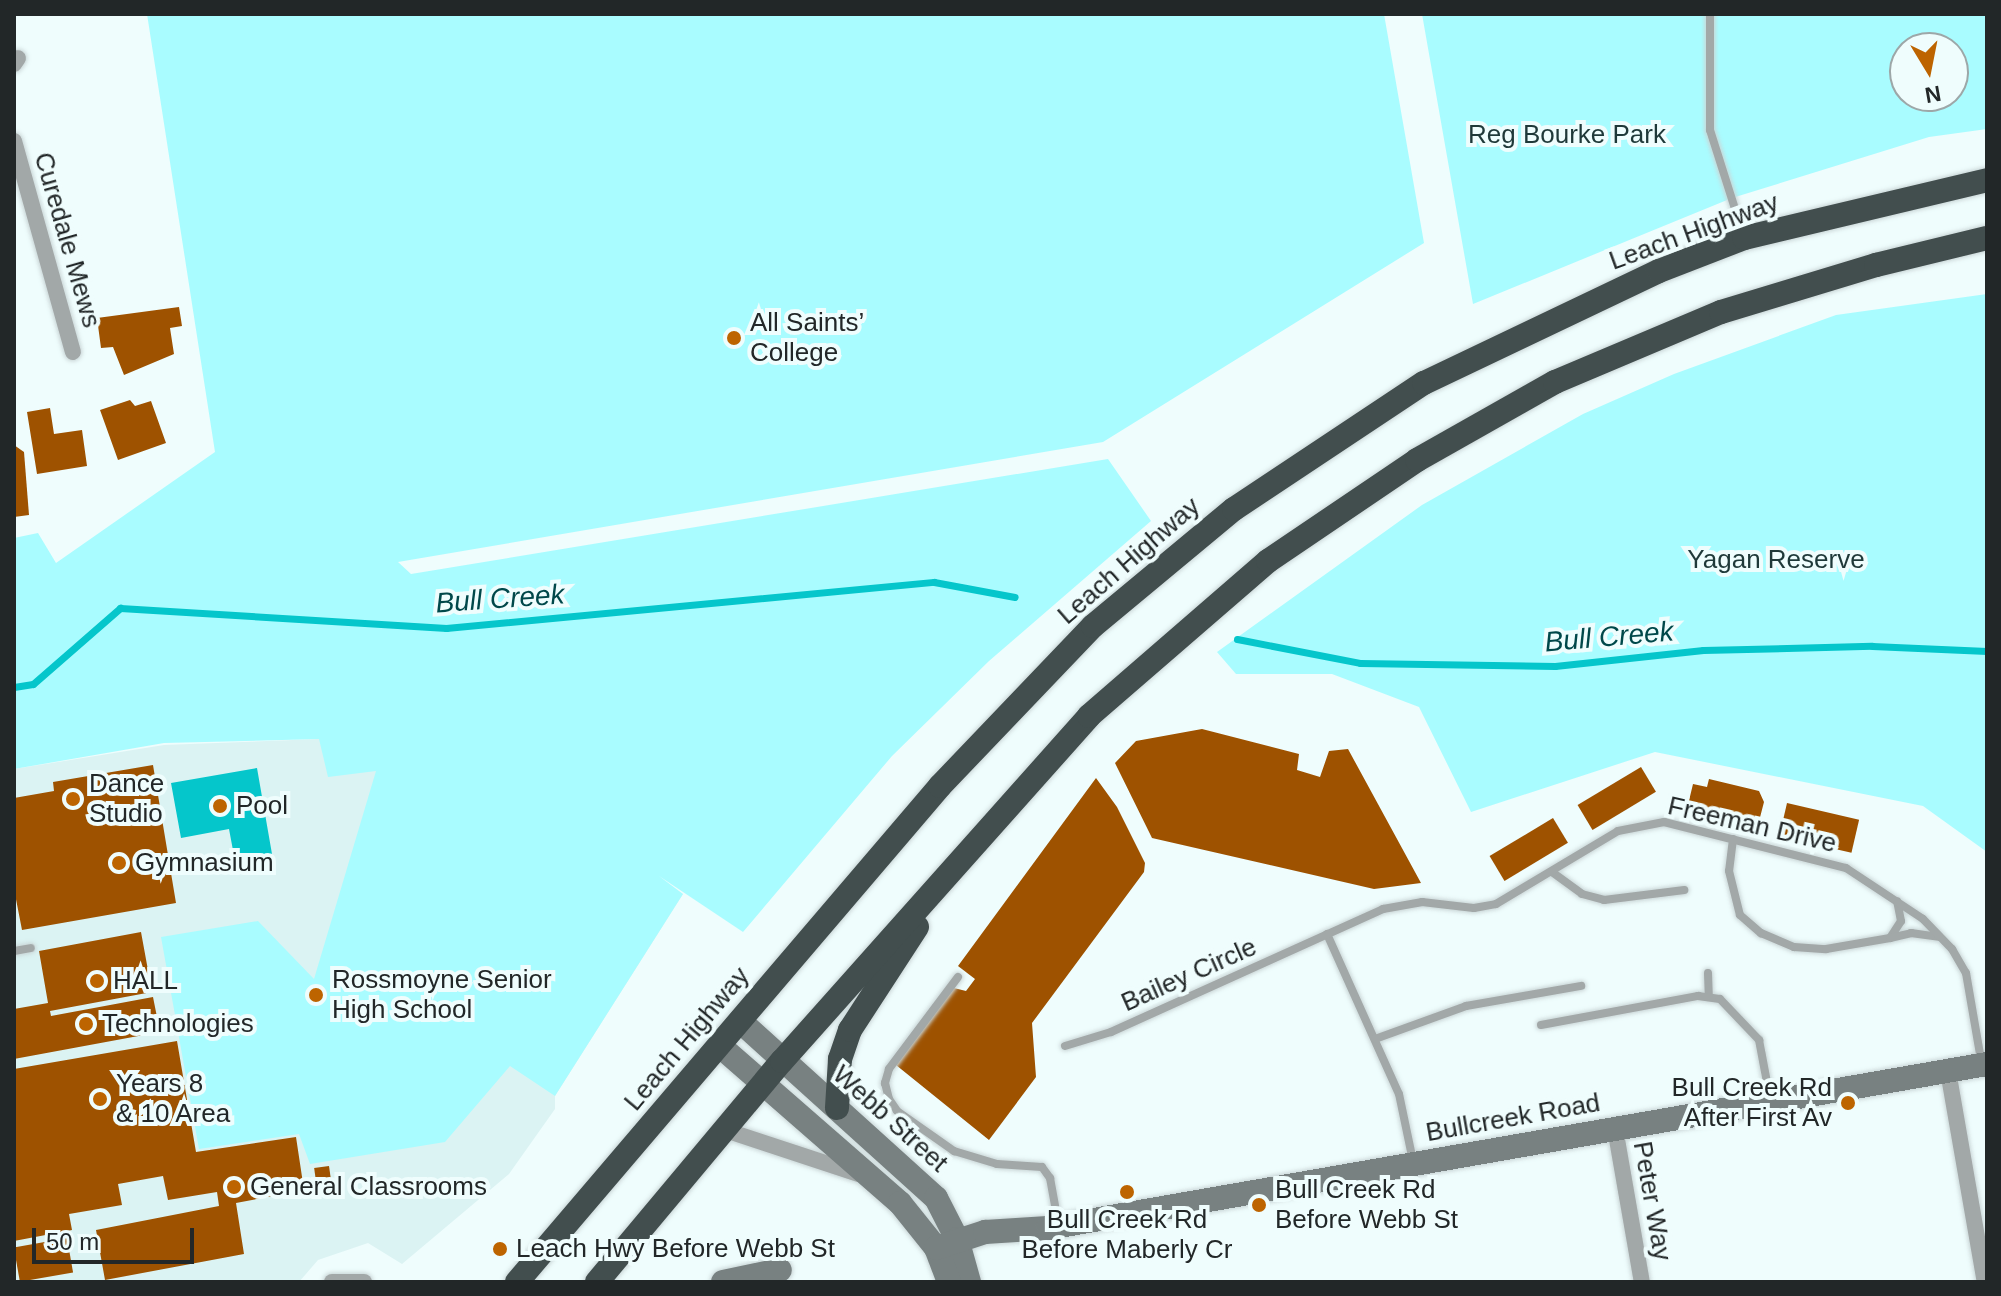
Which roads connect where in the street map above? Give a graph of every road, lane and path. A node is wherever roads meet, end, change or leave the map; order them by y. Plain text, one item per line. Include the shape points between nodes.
1 (1710, 14) edge
2 (14, 141) edge
3 (1987, 180) edge
4 (1744, 238) junction
5 (1987, 238) edge
6 (73, 352) dead end
7 (982, 833) junction
8 (1733, 839) junction
9 (1552, 872) junction
10 (1684, 890) dead end
11 (1897, 900) junction
12 (1327, 934) junction
13 (1939, 937) junction
14 (1890, 938) junction
15 (31, 948) dead end
16 (14, 951) edge
17 (1708, 973) dead end
18 (958, 977) dead end
19 (1581, 986) dead end
20 (1709, 996) junction
21 (740, 1021) junction
22 (1541, 1025) dead end
23 (1375, 1039) junction
24 (720, 1046) junction
25 (1065, 1046) dead end
26 (782, 1061) junction
27 (1984, 1065) edge
28 (1948, 1071) junction
29 (764, 1083) junction
30 (1771, 1102) junction
31 (837, 1108) junction
32 (1615, 1128) junction
33 (725, 1130) junction
34 (1413, 1163) junction
35 (868, 1177) junction
36 (1053, 1226) junction
37 (950, 1258) edge
38 (780, 1270) dead end
39 (332, 1282) edge
40 (364, 1282) edge
41 (517, 1282) edge
42 (597, 1282) edge
43 (723, 1282) edge
44 (969, 1282) edge
45 (1642, 1282) edge
46 (1985, 1282) edge

1 - 4 lane via 1710,130
2 - 6 street, Curedale Mews
3 - 4 highway, Leach Highway
4 - 21 highway, Leach Highway via 1550,319 1424,383 1234,509 1093,626 1043,675 940,786
5 - 7 highway via 1721,312 1555,382 1430,452 1268,561 1196,620 1089,716
7 - 26 highway
7 - 31 highway via 850,1030 840,1059
8 - 9 lane, Freeman Drive via 1664,822 1640,823
8 - 11 lane, Freeman Drive via 1846,868
8 - 14 lane via 1729,871 1738,911 1761,933 1808,950
9 - 10 lane via 1582,894 1604,900
9 - 12 lane, Freeman Drive via 1485,908 1404,903
11 - 13 lane, Freeman Drive
11 - 14 lane via 1901,921
12 - 23 lane
12 - 25 lane, Bailey Circle via 1111,1032
13 - 14 lane via 1911,933
13 - 27 lane, Freeman Drive via 1966,973
15 - 16 lane
17 - 20 lane
18 - 36 lane via 889,1069 889,1099 897,1111 954,1151 1004,1166 1042,1167 1050,1178
19 - 23 lane via 1466,1006
20 - 22 lane
20 - 30 lane via 1720,999 1752,1028 1761,1046
21 - 24 highway, Leach Highway
21 - 26 street, Webb Street
23 - 34 lane via 1399,1094
24 - 29 street, Webb Street
24 - 41 highway, Leach Highway
26 - 29 highway
26 - 31 street, Webb Street
27 - 28 street, Bullcreek Road
28 - 30 street, Bullcreek Road
28 - 46 street
29 - 33 highway
29 - 35 street, Webb Street
30 - 32 street, Bullcreek Road
31 - 37 street, Webb Street via 920,1180
32 - 34 street, Bullcreek Road
32 - 45 street, Peter Way
33 - 35 street, Webb Street
33 - 42 highway
34 - 36 street, Bullcreek Road
35 - 37 street, Webb Street
36 - 37 street, Bullcreek Road via 1026,1226
37 - 44 street, Webb Street
38 - 43 street
39 - 40 street

